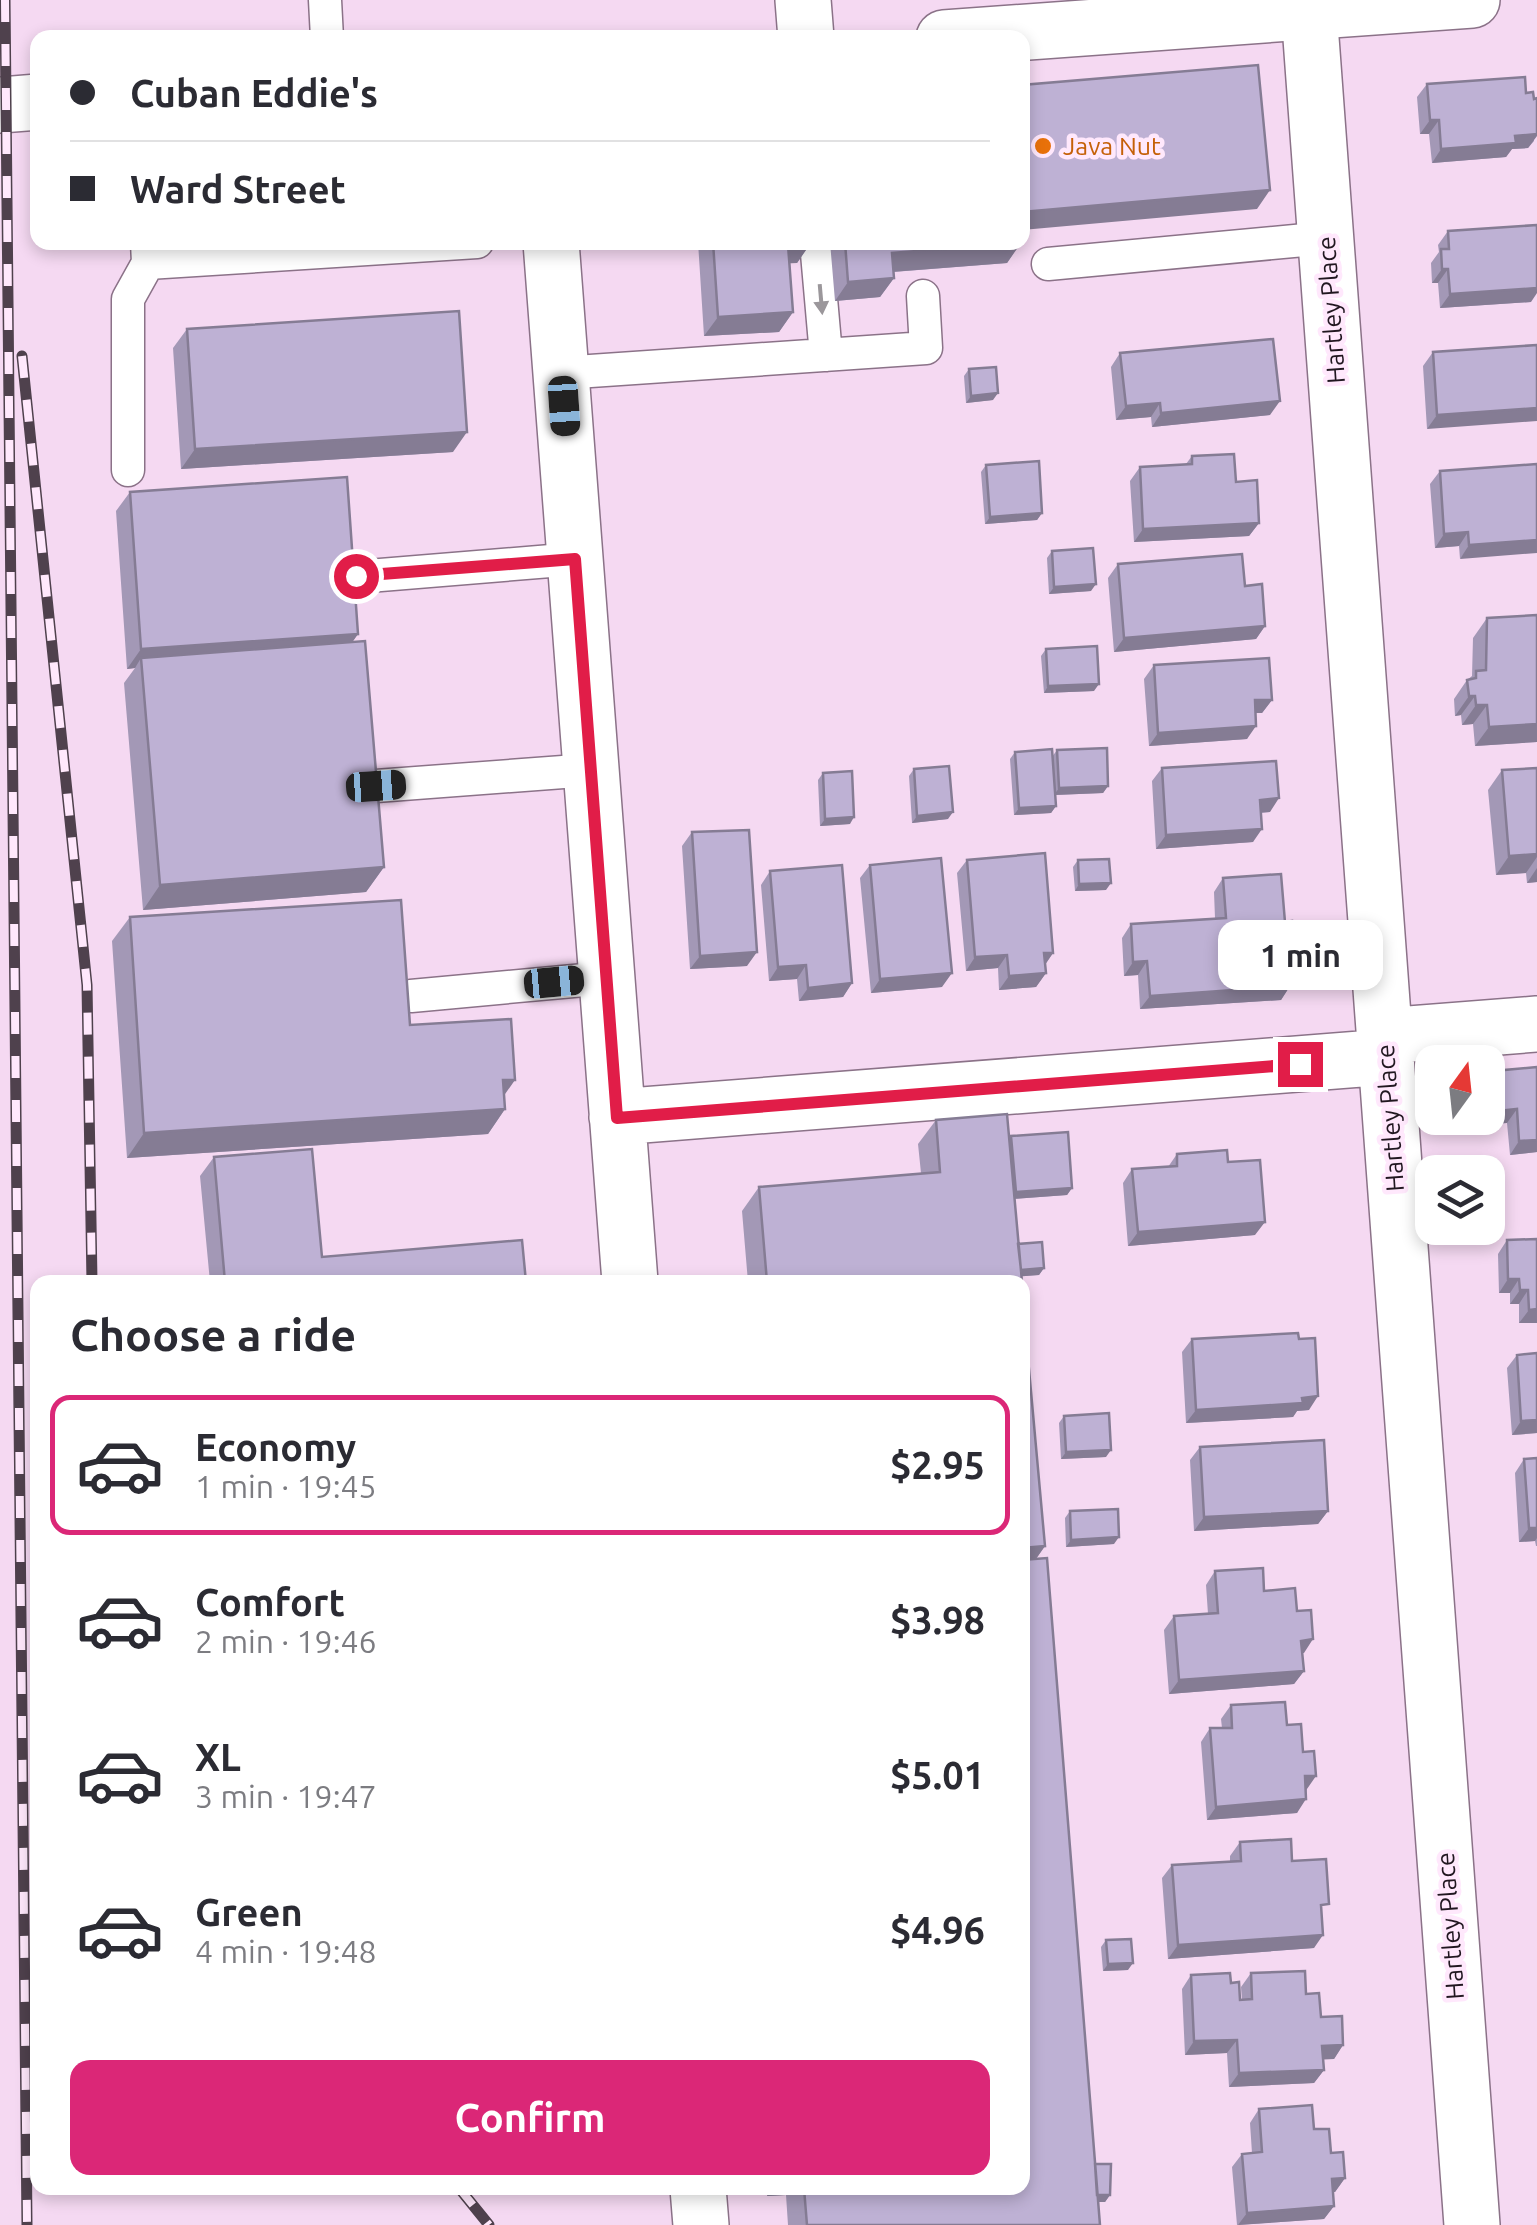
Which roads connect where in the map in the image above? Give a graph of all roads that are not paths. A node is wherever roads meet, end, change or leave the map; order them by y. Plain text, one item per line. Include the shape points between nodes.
1 (325, 0) edge
2 (803, 0) edge
3 (1459, 0) edge
4 (1309, 11) junction
5 (326, 30) edge
6 (805, 30) edge
7 (1030, 32) edge
8 (30, 103) edge
9 (0, 105) edge
10 (1326, 238) junction
11 (237, 250) edge
12 (552, 250) edge
13 (817, 250) edge
14 (148, 253) edge
15 (1048, 264) dead end
16 (923, 296) dead end
17 (826, 355) junction
18 (561, 373) junction
19 (128, 470) dead end
20 (575, 559) junction
21 (356, 576) edge
22 (590, 770) junction
23 (376, 786) edge
24 (606, 978) junction
25 (411, 996) edge
26 (1537, 1024) edge
27 (1385, 1046) junction
28 (617, 1118) junction
29 (629, 1275) edge
30 (699, 2195) edge
31 (701, 2225) edge
32 (1472, 2225) edge

1 - 5 lane
2 - 6 street
3 - 4 street
4 - 7 street
4 - 10 street, Hartley Place
8 - 9 street
10 - 15 lane
10 - 27 street, Hartley Place
11 - 14 lane
12 - 18 street
13 -> 17 lane
14 - 19 lane via 128,299
16 - 17 lane via 926,348
17 - 18 lane
18 - 20 street
20 - 21 lane
20 - 22 street
22 - 23 lane
22 - 24 street
24 - 25 lane
24 - 28 street
26 - 27 street
27 - 28 street
27 - 32 street, Hartley Place
28 - 29 street
30 - 31 street

